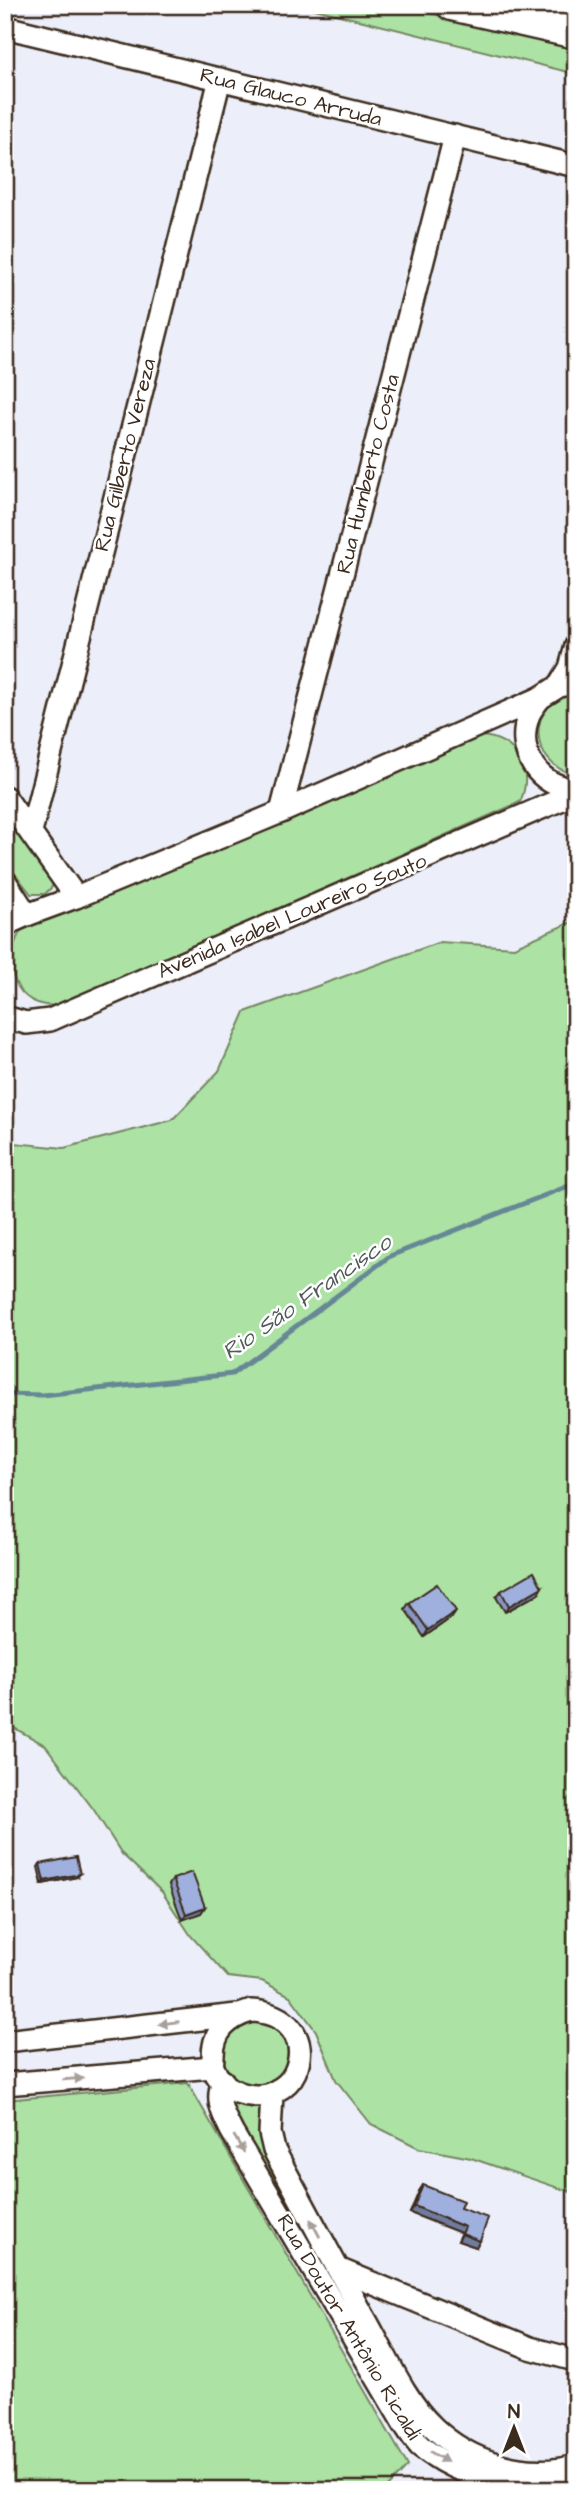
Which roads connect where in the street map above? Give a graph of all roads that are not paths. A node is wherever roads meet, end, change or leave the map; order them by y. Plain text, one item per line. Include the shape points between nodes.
1 (452, 5) edge
2 (5, 27) edge
3 (576, 33) edge
4 (220, 79) junction
5 (455, 136) junction
6 (576, 166) edge
7 (576, 646) edge
8 (570, 675) edge
9 (540, 698) junction
10 (576, 791) edge
11 (5, 797) edge
12 (281, 812) junction
13 (31, 832) junction
14 (5, 881) edge
15 (76, 897) junction
16 (27, 915) junction
17 (5, 928) edge
18 (5, 1017) edge
19 (237, 2015) junction
20 (5, 2041) edge
21 (218, 2074) junction
22 (5, 2084) edge
23 (272, 2094) junction
24 (338, 2269) junction
25 (576, 2357) edge
26 (576, 2466) edge
27 (576, 2485) edge
28 (556, 2490) edge

1 - 3 street
2 - 4 street, Rua Glauco Arruda
4 - 5 street, Rua Glauco Arruda
4 - 13 street, Rua Gilberto Vereza
5 - 6 street, Rua Glauco Arruda
5 - 12 street, Rua Humberto Costa
7 - 8 street
8 - 9 street
9 - 10 street, Avenida Isabel Loureiro Souto via 529,713 525,750 547,781
9 - 12 street
10 - 18 street, Avenida Isabel Loureiro Souto via 50,1020 26,1023
11 - 13 street
12 - 15 street
13 - 15 street
14 - 16 street
15 - 16 street
16 - 17 street
19 -> 20 street
19 - 21 street via 226,2022 213,2047
19 - 23 street via 251,2011 271,2014 289,2025 296,2037 298,2064 293,2077
22 -> 21 street
21 - 23 street via 237,2093
21 -> 28 street, Rua Doutor Antônio Ricaldi via 218,2098 232,2132 419,2445 486,2481
24 -> 23 street, Rua Doutor Antônio Ricaldi via 274,2150
24 - 25 street via 530,2348
24 - 26 street, Rua Doutor Antônio Ricaldi via 414,2404 432,2427 464,2451 508,2468 539,2471
27 - 28 street, Rua Doutor Antônio Ricaldi

